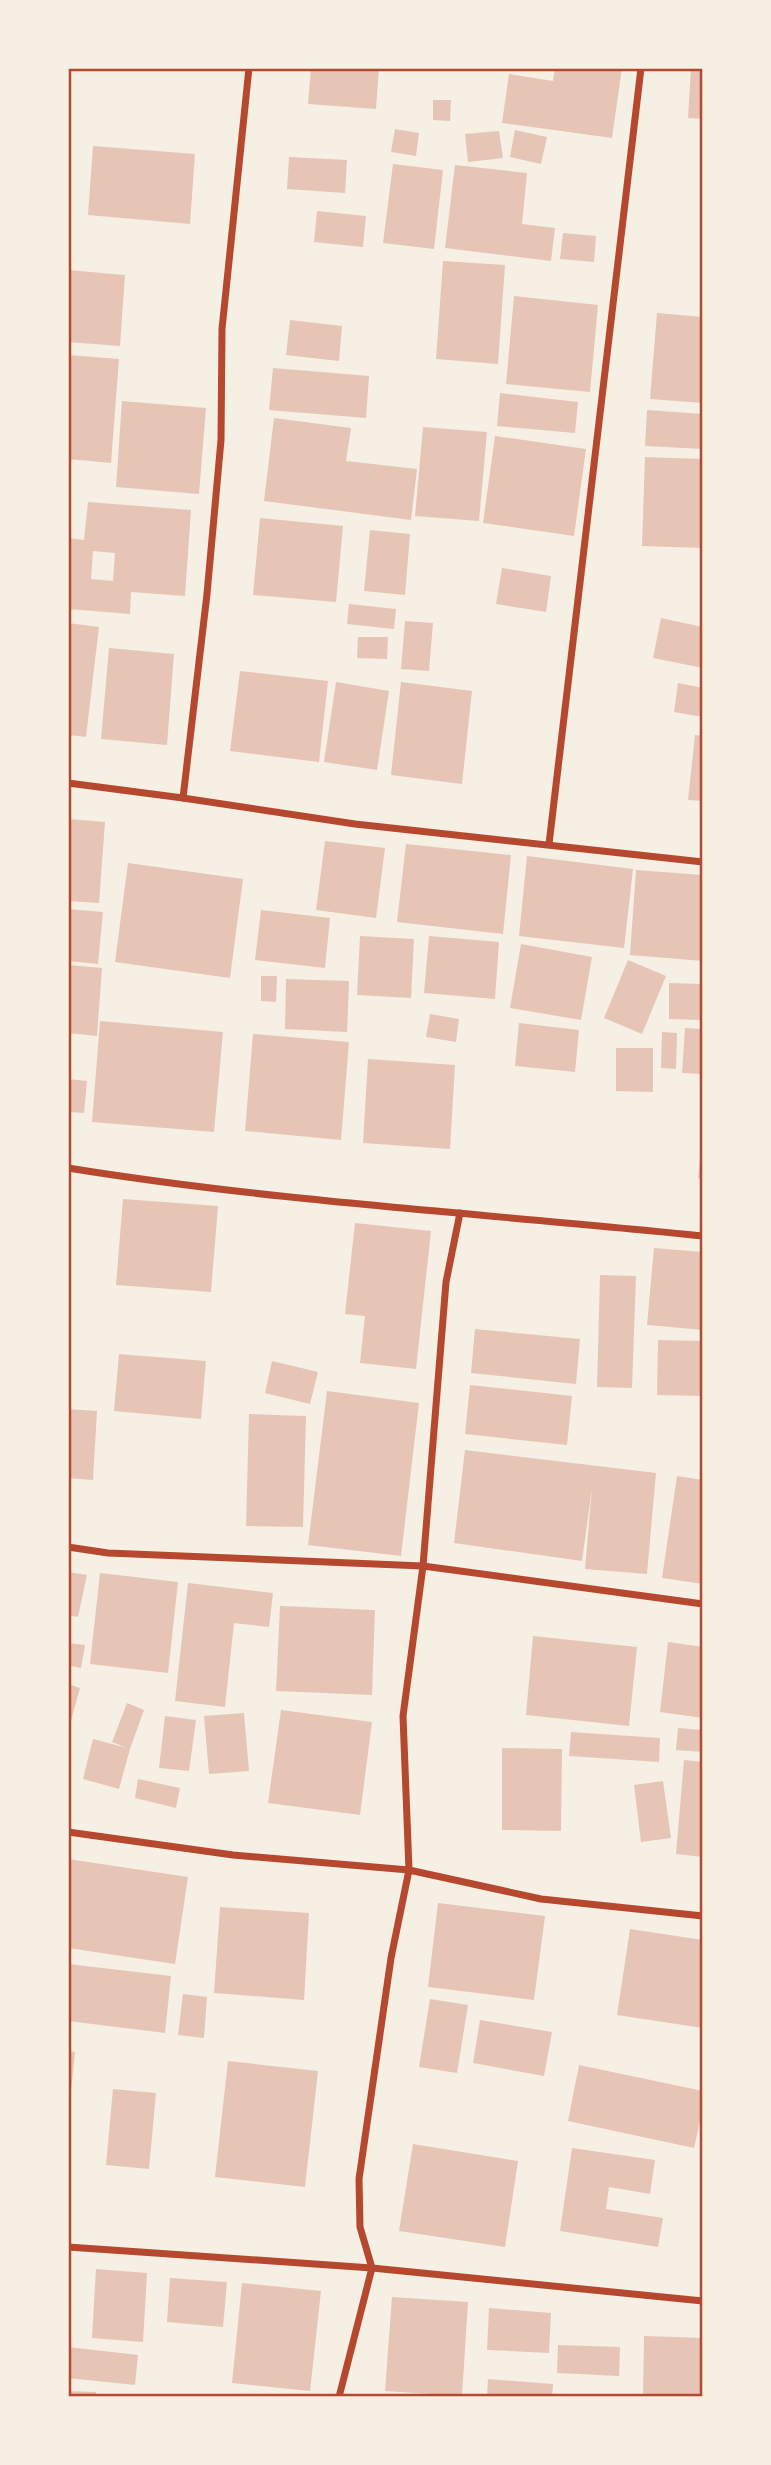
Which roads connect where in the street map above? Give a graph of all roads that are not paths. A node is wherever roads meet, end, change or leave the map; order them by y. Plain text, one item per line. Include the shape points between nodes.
1 (249, 68) edge
2 (641, 68) edge
3 (68, 783) edge
4 (183, 797) junction
5 (550, 844) junction
6 (703, 862) edge
7 (68, 1168) edge
8 (460, 1213) junction
9 (703, 1236) edge
10 (68, 1547) edge
11 (423, 1566) junction
12 (703, 1604) edge
13 (68, 1832) edge
14 (409, 1870) junction
15 (703, 1916) edge
16 (68, 2247) edge
17 (372, 2268) junction
18 (703, 2301) edge
19 (339, 2397) edge

1 - 4 street via 222,329 221,440
2 - 5 street
3 - 4 street
4 - 5 street via 355,824
5 - 6 street
7 - 8 street
8 - 9 street
8 - 11 street via 446,1282
10 - 11 street via 108,1553
11 - 12 street
11 - 14 street via 403,1716
13 - 14 street via 233,1855
14 - 15 street via 541,1899
14 - 17 street via 391,1958 359,2179 360,2227
16 - 17 street
17 - 18 street
17 - 19 street

